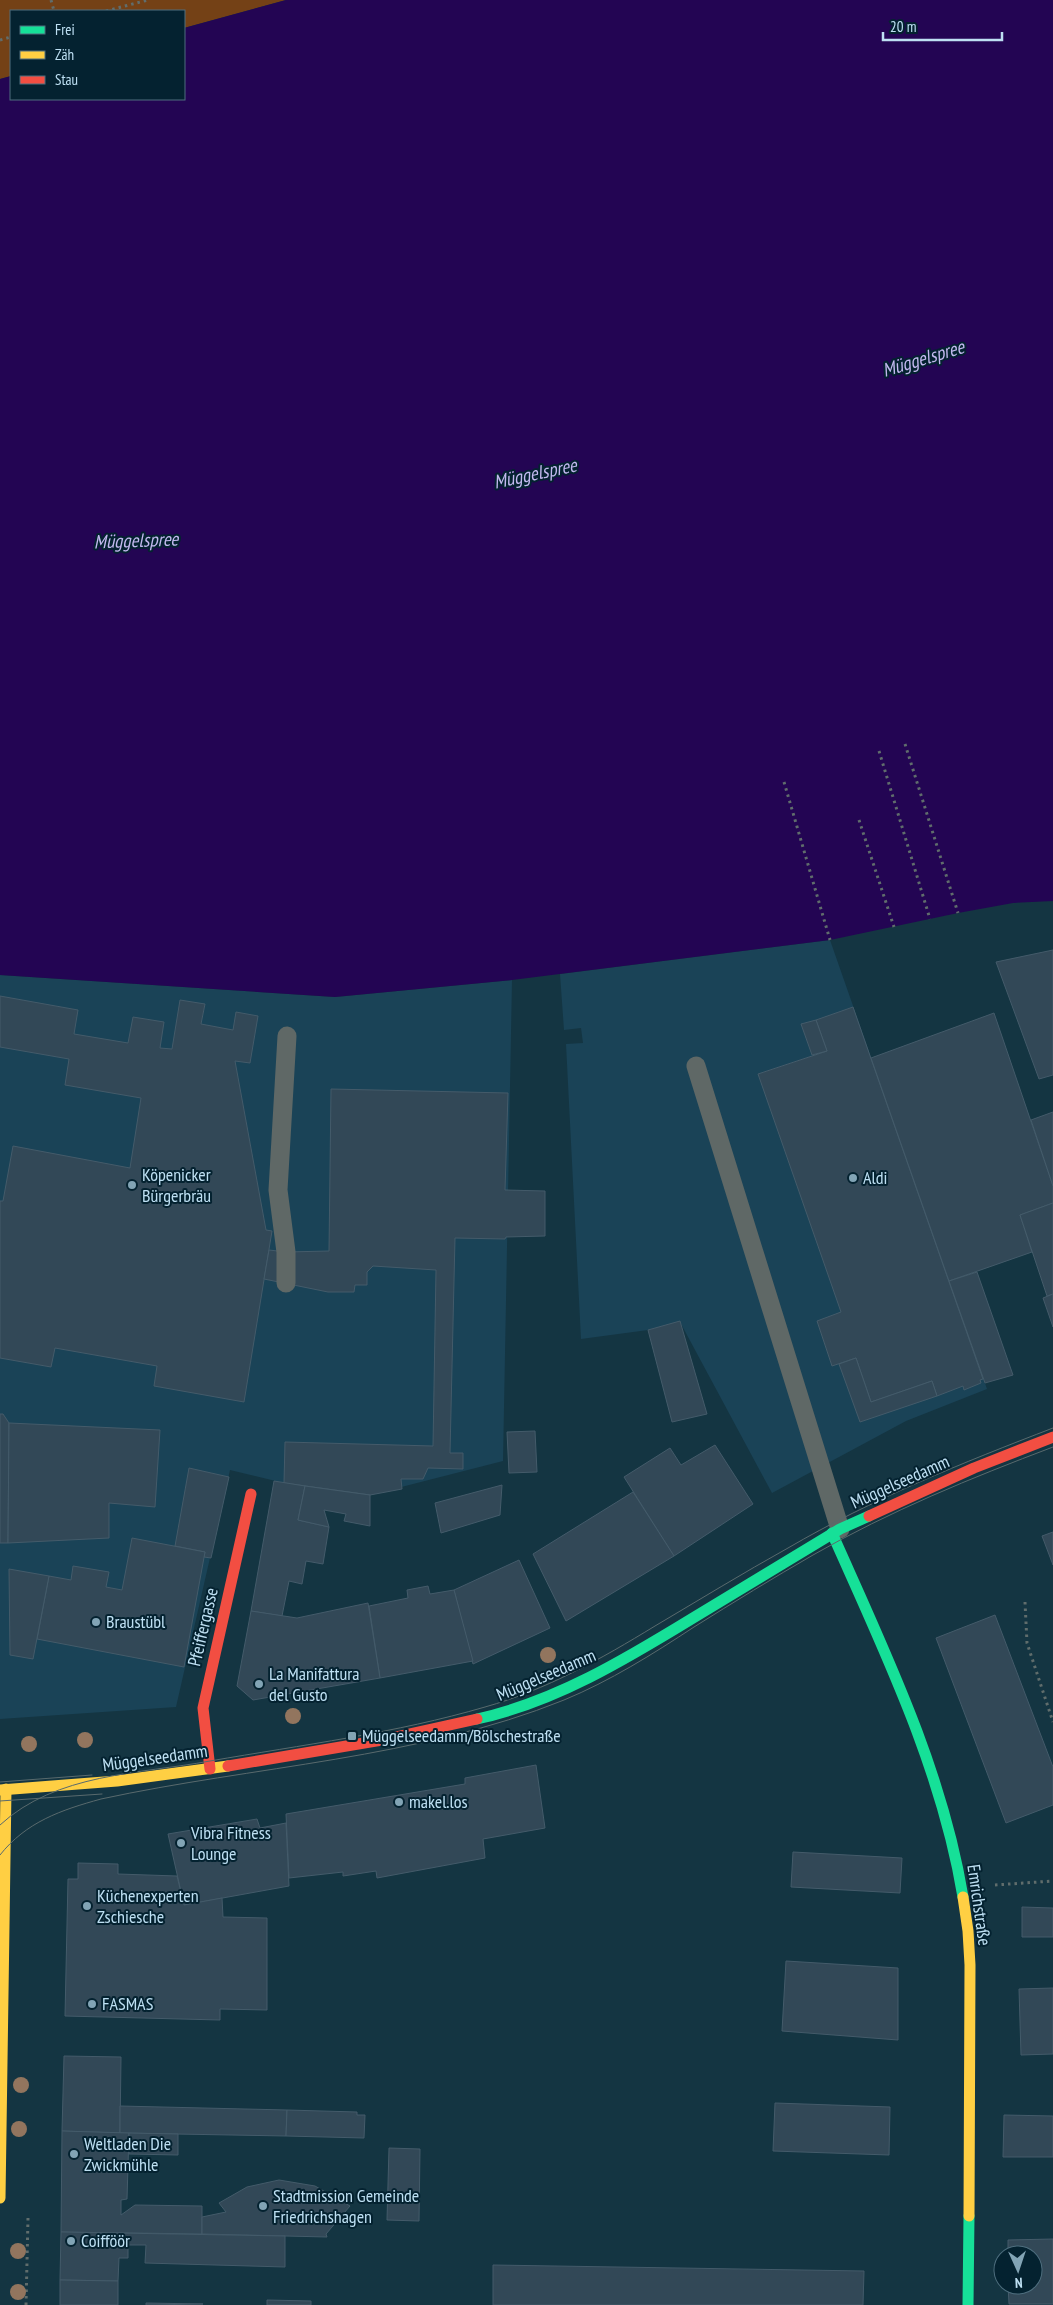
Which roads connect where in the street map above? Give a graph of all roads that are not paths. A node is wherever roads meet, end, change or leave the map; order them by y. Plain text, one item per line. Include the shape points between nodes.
1 (287, 1036) dead end
2 (696, 1066) dead end
3 (286, 1283) dead end
4 (1053, 1437) edge
5 (251, 1494) dead end
6 (836, 1531) junction
7 (210, 1769) junction
8 (3, 1789) edge
9 (0, 2198) edge
10 (968, 2305) edge

1 - 3 lane via 278,1190 286,1252
2 - 6 lane
4 - 6 street, Müggelseedamm via 974,1468
5 - 7 street, Pfeiffergasse via 203,1708
6 - 7 street, Müggelseedamm via 618,1664 515,1708 382,1740
6 - 10 street, Emrichstraße via 897,1679 946,1817 961,1887 970,1965
7 - 8 street, Müggelseedamm via 100,1783
8 - 9 street

